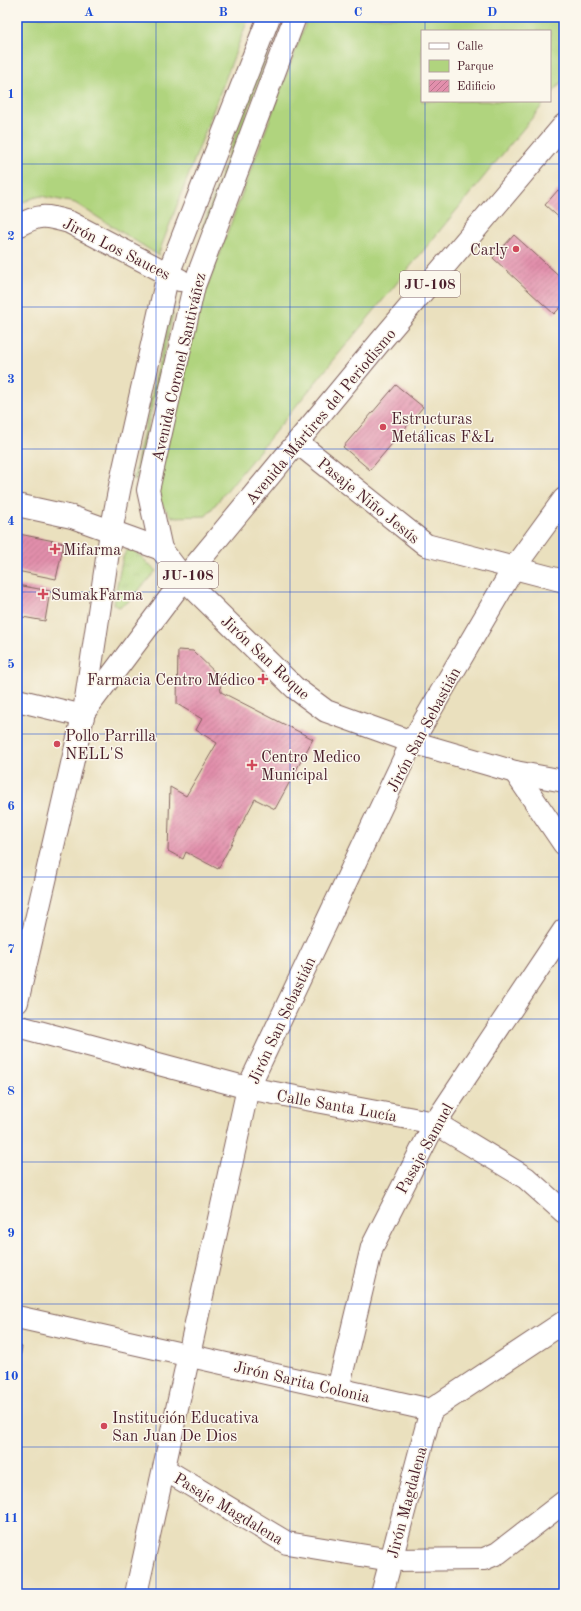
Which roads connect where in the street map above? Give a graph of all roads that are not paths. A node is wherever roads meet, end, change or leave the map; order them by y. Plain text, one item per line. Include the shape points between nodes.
1 (269, 17) edge
2 (295, 17) edge
3 (564, 126) edge
4 (17, 226) edge
5 (168, 274) junction
6 (194, 286) junction
7 (298, 443) junction
8 (564, 499) edge
9 (17, 506) edge
10 (112, 532) junction
11 (161, 549) junction
12 (514, 569) junction
13 (184, 580) junction
14 (564, 582) edge
15 (17, 700) edge
16 (84, 714) junction
17 (412, 742) junction
18 (515, 772) junction
19 (564, 781) edge
20 (564, 844) edge
21 (564, 930) edge
22 (17, 1002) edge
23 (17, 1026) edge
24 (248, 1088) junction
25 (435, 1123) junction
26 (564, 1212) edge
27 (17, 1317) edge
28 (564, 1322) edge
29 (189, 1356) junction
30 (338, 1389) junction
31 (431, 1410) junction
32 (164, 1468) junction
33 (564, 1502) edge
34 (391, 1560) junction
35 (136, 1594) edge
36 (382, 1594) edge

1 - 5 street, Avenida Coronel Santiváñez
2 - 6 street, Avenida Coronel Santiváñez
3 - 7 street, Avenida Mártires del Periodismo / JU-108
4 - 5 street, Jirón Los Sauces via 34,217 50,216 69,222
5 - 6 street, Jirón Los Sauces
5 - 10 street, Avenida Coronel Santiváñez
6 - 11 street, Avenida Coronel Santiváñez via 148,490
7 - 12 street, Pasaje Niño Jesús via 426,545
7 - 13 street, Avenida Mártires del Periodismo / JU-108
8 - 12 street, Jirón San Sebastián
9 - 10 street via 72,517
10 - 11 street
10 - 16 street, Avenida Mártires del Periodismo
11 - 13 street, Avenida Coronel Santiváñez
12 - 14 street, Pasaje Niño Jesús
12 - 17 street, Jirón San Sebastián
13 - 16 street, Avenida Mártires del Periodismo / JU-108
13 - 17 street, Jirón San Roque via 295,688 326,711
15 - 16 street
16 - 22 street, Avenida Mártires del Periodismo / JU-108
17 - 18 street, Jirón San Roque
17 - 24 street, Jirón San Sebastián
18 - 19 street, Jirón San Roque
18 - 20 street
21 - 25 street, Pasaje Samuel
23 - 24 street, Calle Santa Lucía
24 - 25 street, Calle Santa Lucía
24 - 29 street, Jirón San Sebastián
25 - 26 street, Calle Santa Lucía via 526,1178
25 - 30 street, Pasaje Samuel via 372,1247
27 - 29 street, Jirón Sarita Colonia
28 - 31 street
29 - 30 street, Jirón Sarita Colonia
29 - 32 street, Jirón San Sebastián
30 - 31 street, Jirón Sarita Colonia
31 - 34 street, Jirón Magdalena
32 - 34 street, Pasaje Magdalena via 287,1543
32 - 35 street, Jirón San Sebastián
33 - 34 street, Pasaje Magdalena via 498,1553 484,1559
34 - 36 street, Jirón Magdalena

